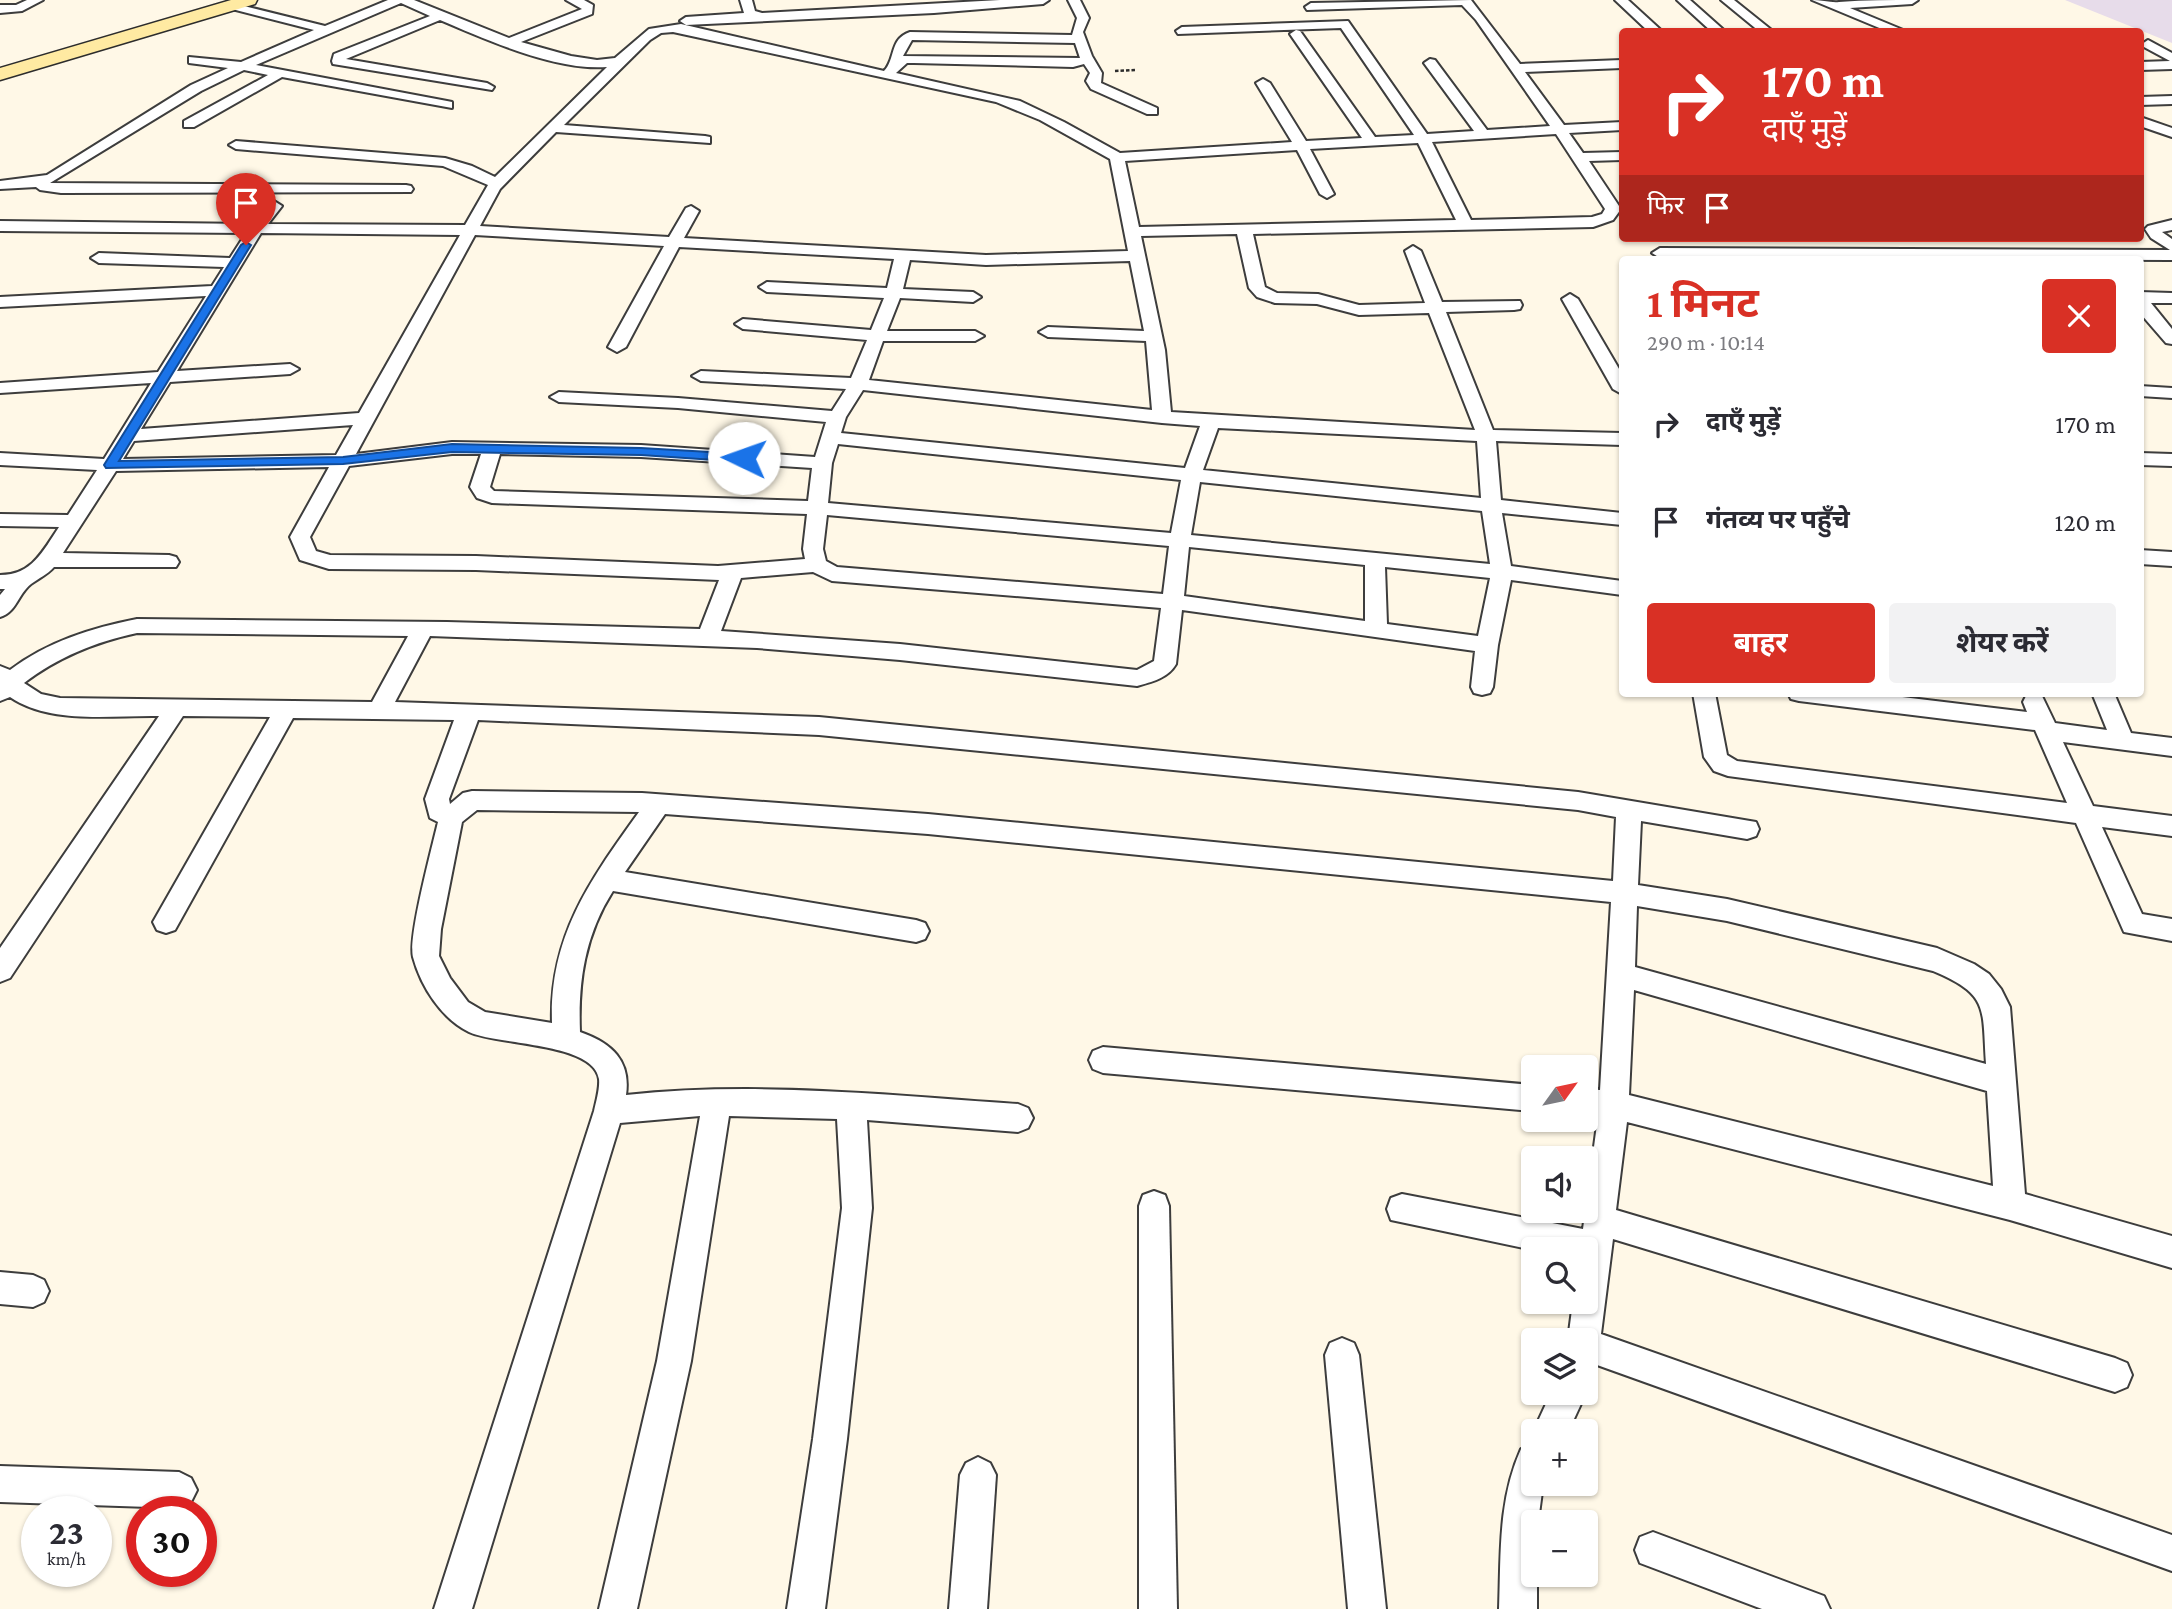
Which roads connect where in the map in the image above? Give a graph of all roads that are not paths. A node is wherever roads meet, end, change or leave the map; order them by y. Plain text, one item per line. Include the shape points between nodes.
1 (37, 0) edge
2 (398, 0) edge
3 (404, 0) edge
4 (572, 0) edge
5 (746, 0) edge
6 (1043, 0) edge
7 (1074, 0) edge
8 (1464, 0) edge
9 (1621, 0) edge
10 (1683, 0) edge
11 (1727, 0) edge
12 (1818, 0) edge
13 (1903, 0) edge
14 (1912, 0) edge
15 (240, 3) edge
16 (982, 5) junction
17 (1836, 6) junction
18 (1302, 8) dead end
19 (0, 9) edge
20 (439, 16) junction
21 (755, 16) junction
22 (648, 22) dead end
23 (668, 27) junction
24 (987, 28) junction
25 (1652, 28) edge
26 (1715, 28) edge
27 (1763, 28) edge
28 (1892, 28) edge
29 (327, 30) junction
30 (1182, 31) dead end
31 (1296, 34) dead end
32 (1080, 39) junction
33 (510, 42) junction
34 (2148, 44) dead end
35 (1087, 58) junction
36 (2172, 58) edge
37 (194, 60) dead end
38 (620, 61) junction
39 (1430, 63) dead end
40 (1619, 64) edge
41 (2172, 65) edge
42 (243, 66) junction
43 (2144, 66) edge
44 (1518, 68) junction
45 (892, 70) junction
46 (0, 74) edge
47 (280, 74) junction
48 (1263, 83) dead end
49 (487, 87) dead end
50 (2172, 100) edge
51 (2144, 101) edge
52 (447, 105) dead end
53 (1152, 111) dead end
54 (2144, 122) edge
55 (189, 124) dead end
56 (1619, 126) edge
57 (553, 128) junction
58 (1561, 128) junction
59 (2172, 132) edge
60 (1483, 134) junction
61 (1423, 138) junction
62 (705, 140) dead end
63 (1372, 142) junction
64 (236, 145) dead end
65 (1301, 145) junction
66 (1619, 156) edge
67 (1117, 157) junction
68 (1581, 157) junction
69 (39, 182) junction
70 (497, 184) junction
71 (0, 186) edge
72 (406, 189) dead end
73 (1327, 194) dead end
74 (274, 206) dead end
75 (691, 211) dead end
76 (2172, 225) edge
77 (0, 226) edge
78 (1466, 226) junction
79 (257, 228) junction
80 (469, 230) junction
81 (1244, 230) junction
82 (1133, 232) junction
83 (674, 244) junction
84 (2172, 246) edge
85 (1413, 251) dead end
86 (1660, 253) dead end
87 (2172, 255) edge
88 (1138, 256) junction
89 (1986, 256) edge
90 (2134, 256) edge
91 (903, 257) junction
92 (99, 258) dead end
93 (234, 263) junction
94 (767, 287) dead end
95 (217, 291) junction
96 (893, 295) junction
97 (973, 297) dead end
98 (2144, 298) edge
99 (2172, 298) edge
100 (1570, 299) dead end
101 (0, 302) edge
102 (2144, 304) edge
103 (1514, 305) dead end
104 (1436, 308) junction
105 (743, 324) dead end
106 (1048, 332) dead end
107 (875, 336) junction
108 (975, 336) dead end
109 (1153, 336) junction
110 (2172, 339) edge
111 (617, 347) dead end
112 (290, 369) dead end
113 (701, 376) dead end
114 (162, 379) junction
115 (858, 384) junction
116 (1619, 385) edge
117 (0, 388) edge
118 (2144, 391) edge
119 (2172, 393) edge
120 (559, 397) dead end
121 (1162, 416) junction
122 (837, 417) junction
123 (368, 418) junction
124 (1211, 422) junction
125 (1486, 435) junction
126 (128, 436) junction
127 (832, 438) junction
128 (1619, 439) edge
129 (492, 449) junction
130 (0, 459) edge
131 (2144, 459) edge
132 (2172, 460) edge
133 (343, 461) junction
134 (822, 463) junction
135 (110, 465) junction
136 (1192, 475) junction
137 (1490, 505) junction
138 (818, 508) junction
139 (1619, 519) edge
140 (0, 520) edge
141 (73, 521) junction
142 (1180, 540) junction
143 (2144, 557) edge
144 (2172, 559) edge
145 (48, 560) junction
146 (1375, 561) junction
147 (169, 562) dead end
148 (817, 565) junction
149 (1502, 572) junction
150 (732, 573) junction
151 (22, 581) junction
152 (0, 582) edge
153 (1619, 588) edge
154 (1173, 601) junction
155 (0, 610) edge
156 (423, 629) junction
157 (1376, 630) junction
158 (707, 639) junction
159 (1487, 645) junction
160 (3, 683) edge
161 (1482, 687) dead end
162 (1705, 697) edge
163 (1838, 697) edge
164 (2105, 697) edge
165 (177, 707) junction
166 (286, 709) junction
167 (379, 711) junction
168 (469, 712) junction
169 (2042, 718) junction
170 (2123, 741) junction
171 (2172, 747) edge
172 (659, 804) junction
173 (1629, 810) junction
174 (451, 817) junction
175 (2084, 817) junction
176 (2172, 826) edge
177 (1746, 829) dead end
178 (606, 878) junction
179 (1625, 893) junction
180 (166, 922) dead end
181 (2172, 930) edge
182 (916, 931) dead end
183 (0, 970) edge
184 (1621, 975) junction
185 (566, 1040) junction
186 (1103, 1060) dead end
187 (2002, 1082) junction
188 (1521, 1097) edge
189 (718, 1102) junction
190 (1600, 1104) edge
191 (850, 1107) junction
192 (609, 1111) junction
193 (1018, 1118) dead end
194 (2010, 1205) junction
195 (1154, 1206) dead end
196 (1402, 1209) dead end
197 (1597, 1233) junction
198 (2172, 1252) edge
199 (0, 1288) edge
200 (33, 1291) dead end
201 (1587, 1328) edge
202 (1598, 1348) edge
203 (1342, 1355) dead end
204 (2115, 1375) dead end
205 (978, 1475) dead end
206 (0, 1484) edge
207 (179, 1490) dead end
208 (1523, 1496) edge
209 (1653, 1550) dead end
210 (2172, 1553) edge
211 (453, 1609) edge
212 (618, 1609) edge
213 (806, 1609) edge
214 (968, 1609) edge
215 (1158, 1609) edge
216 (1367, 1609) edge
217 (1518, 1609) edge
218 (1811, 1609) edge

1 - 19 street via 19,8
2 - 29 street
3 - 20 street
4 - 33 street via 595,13
5 - 21 street
6 - 16 street
7 - 32 street via 1083,18 1077,32
8 - 18 street
8 - 44 street
9 - 25 street
10 - 26 street
11 - 27 street
12 - 17 street
13 - 14 street
13 - 17 street
15 - 29 street
15 - 46 street
16 - 21 street
16 - 24 street
17 - 28 street
20 - 33 street
20 - 49 street via 338,61
21 - 23 street via 694,20
22 - 23 street
23 - 38 street via 649,34
23 - 45 street
24 - 32 street
24 - 45 street via 907,37
29 - 42 street
30 - 61 street via 1344,23
31 - 63 street
32 - 35 street
33 - 38 street via 565,58
34 - 36 street
35 - 45 street via 1073,63 914,59
35 - 53 street via 1096,73 1096,86
37 - 42 street
38 - 57 street
39 - 60 street
40 - 44 street
41 - 43 street
42 - 47 street
42 - 69 street via 196,88
44 - 58 street
45 - 67 street via 1027,108
47 - 52 street
47 - 55 street
48 - 65 street
50 - 51 street
54 - 59 street
56 - 58 street
57 - 62 street
57 - 70 street
58 - 60 street
58 - 68 street
60 - 61 street
61 - 63 street
61 - 78 street
63 - 65 street
64 - 70 street via 445,162
65 - 67 street
65 - 73 street
66 - 68 street
67 - 82 street
68 - 78 street via 1613,209 1608,217 1593,222
69 - 71 street
69 - 72 street via 61,189
70 - 80 street
74 - 79 street
75 - 83 street
76 - 84 street via 2153,229
77 - 79 street
78 - 81 street
79 - 80 street
79 - 93 street
80 - 83 street
80 - 123 street
81 - 82 street
81 - 104 street via 1257,288 1263,294 1318,299 1359,310
82 - 88 street
83 - 91 street
83 - 111 street
85 - 104 street
86 - 89 street
87 - 90 street
88 - 91 street
88 - 109 street
91 - 96 street
92 - 93 street
93 - 95 street
94 - 96 street
95 - 101 street
95 - 114 street
96 - 97 street
96 - 107 street
98 - 99 street
100 - 116 street
102 - 110 street
103 - 104 street
104 - 125 street
105 - 107 street
106 - 109 street
107 - 108 street
107 - 115 street
109 - 121 street
112 - 114 street
113 - 115 street
114 - 117 street
114 - 126 street
115 - 121 street
115 - 122 street
118 - 119 street
120 - 122 street
121 - 124 street
122 - 127 street
123 - 126 street
123 - 133 street
124 - 125 street
124 - 136 street
125 - 128 street
125 - 137 street
126 - 135 street
127 - 134 street
127 - 136 street
129 - 133 street via 413,451
129 - 134 street
129 - 138 street via 480,486 492,498
130 - 135 street
131 - 132 street
133 - 135 street
133 - 150 street via 300,537 307,555 329,562
134 - 138 street
135 - 141 street
136 - 137 street
136 - 142 street
137 - 139 street
137 - 149 street
138 - 142 street
138 - 148 street via 813,549
140 - 141 street
141 - 145 street
142 - 146 street
142 - 154 street
143 - 144 street
145 - 147 street
145 - 151 street via 38,573
146 - 149 street
146 - 157 street
148 - 150 street
148 - 154 street via 832,574
149 - 153 street
149 - 159 street
150 - 158 street
151 - 152 street
151 - 155 street
154 - 157 street
154 - 158 street via 1165,664 1138,678 893,651
156 - 158 street
156 - 160 street via 137,626 78,640
156 - 167 street
157 - 159 street
159 - 161 street
160 - 165 street via 36,702 60,706
162 - 175 street via 1716,757 1736,770
163 - 169 street
164 - 170 street
165 - 166 street
165 - 183 street
166 - 167 street
166 - 180 street
167 - 168 street
168 - 173 street via 819,726 1578,801
168 - 174 street via 437,799 439,811
169 - 170 street
169 - 175 street
170 - 171 street
172 - 174 street via 482,799 463,805
172 - 178 street
172 - 179 street via 928,824
173 - 177 street
173 - 179 street
174 - 185 street via 426,956 440,986 458,1011 480,1024
175 - 176 street
175 - 181 street via 2133,924
178 - 182 street
178 - 185 street via 573,945 566,986
179 - 184 street
179 - 187 street via 1727,910 1937,960 1966,973 1987,988 1996,1007
184 - 187 street
184 - 190 street
185 - 192 street via 604,1060 614,1077
186 - 188 street
187 - 194 street
189 - 191 street
189 - 192 street
189 - 212 street via 674,1361
190 - 194 street
190 - 197 street
191 - 193 street
191 - 213 street via 857,1208
192 - 211 street
194 - 198 street
195 - 215 street
196 - 197 street
197 - 201 street
197 - 204 street
199 - 200 street
202 - 210 street
203 - 216 street
205 - 214 street
206 - 207 street
208 - 217 street
209 - 218 street

